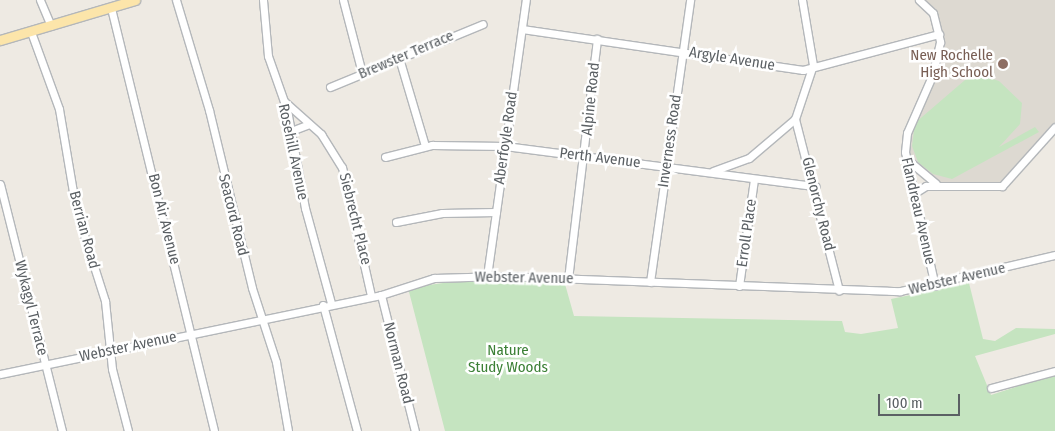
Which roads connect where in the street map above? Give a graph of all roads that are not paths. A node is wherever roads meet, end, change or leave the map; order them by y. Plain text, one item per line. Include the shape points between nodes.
1 (40, 0) edge
2 (135, 0) edge
3 (176, 0) edge
4 (262, 0) edge
5 (343, 0) edge
6 (526, 0) edge
7 (690, 0) edge
8 (802, 0) edge
9 (919, 0) edge
10 (110, 8) junction
11 (483, 24) dead end
12 (51, 26) junction
13 (522, 29) junction
14 (31, 32) junction
15 (939, 34) junction
16 (597, 39) junction
17 (0, 40) edge
18 (682, 52) junction
19 (399, 58) junction
20 (812, 70) junction
21 (362, 74) junction
22 (330, 87) dead end
23 (284, 101) junction
24 (795, 120) junction
25 (309, 124) junction
26 (1055, 127) edge
27 (291, 130) junction
28 (425, 146) junction
29 (505, 146) junction
30 (905, 152) junction
31 (585, 156) junction
32 (385, 157) dead end
33 (666, 167) junction
34 (695, 171) junction
35 (754, 179) junction
36 (0, 184) edge
37 (815, 186) junction
38 (944, 187) junction
39 (914, 194) junction
40 (496, 212) junction
41 (396, 222) dead end
42 (1055, 255) edge
43 (487, 276) junction
44 (568, 279) junction
45 (650, 282) junction
46 (739, 286) junction
47 (935, 286) junction
48 (839, 290) junction
49 (381, 294) junction
50 (372, 296) junction
51 (331, 303) junction
52 (323, 305) junction
53 (262, 317) junction
54 (191, 333) junction
55 (111, 351) junction
56 (45, 365) junction
57 (1055, 371) edge
58 (0, 374) edge
59 (991, 388) dead end
60 (62, 431) edge
61 (128, 431) edge
62 (214, 431) edge
63 (288, 431) edge
64 (357, 431) edge
65 (416, 431) edge

1 - 12 street
2 - 10 main road
3 - 53 street, Seacord Road
4 - 23 street, Rosehill Avenue via 264,38
5 - 21 street
6 - 13 street, Aberfoyle Road
7 - 18 street, Inverness Road
8 - 20 street
9 - 15 street, Flandreau Avenue via 933,13
10 - 12 main road
10 - 54 street, Bon Air Avenue
11 - 19 street, Brewster Terrace
12 - 14 main road
13 - 16 street, Argyle Avenue
13 - 29 street, Aberfoyle Road
14 - 17 main road
14 - 55 street, Berrian Road via 59,109 76,210 105,301
15 - 20 street, Argyle Avenue
15 - 30 street, Flandreau Avenue via 935,68 913,115
16 - 18 street, Argyle Avenue
16 - 31 street, Alpine Road
18 - 20 street, Argyle Avenue
18 - 33 street, Inverness Road
19 - 21 street, Brewster Terrace
19 - 28 street
20 - 24 street
21 - 22 street, Brewster Terrace
23 - 25 street, Siebrecht Place
23 - 27 street, Rosehill Avenue
24 - 34 street via 749,158 728,168
24 - 37 street, Glenorchy Road
25 - 27 street
25 - 50 street, Siebrecht Place via 342,167
26 - 38 street via 1002,186
27 - 51 street, Rosehill Avenue via 305,208
28 - 29 street, Perth Avenue
28 - 32 street, Perth Avenue
29 - 31 street, Perth Avenue
29 - 40 street, Aberfoyle Road
30 - 38 street via 921,176
30 - 39 street, Flandreau Avenue
31 - 33 street, Perth Avenue
31 - 44 street, Alpine Road
33 - 34 street, Perth Avenue
33 - 45 street, Inverness Road
34 - 35 street, Perth Avenue
35 - 37 street, Perth Avenue
35 - 46 street, Erroll Place
36 - 56 street, Wykagyl Terrace
37 - 48 street, Glenorchy Road
38 - 39 street via 926,186
39 - 47 street, Flandreau Avenue
40 - 41 street via 442,213
40 - 43 street, Aberfoyle Road
42 - 47 street, Webster Avenue
43 - 44 street, Webster Avenue
43 - 49 street, Webster Avenue via 414,282
44 - 45 street, Webster Avenue
45 - 46 street, Webster Avenue
46 - 48 street, Webster Avenue
47 - 48 street, Webster Avenue via 900,291
49 - 50 street, Webster Avenue
49 - 65 street, Norman Road
50 - 51 street, Webster Avenue
51 - 52 street, Webster Avenue
52 - 53 street, Webster Avenue
52 - 64 street
53 - 54 street, Webster Avenue
53 - 63 street, Seacord Road via 276,362
54 - 55 street, Webster Avenue
54 - 62 street, Bon Air Avenue
55 - 56 street, Webster Avenue
55 - 61 street, Berrian Road
56 - 58 street, Webster Avenue
56 - 60 street, Wykagyl Terrace
57 - 59 street

